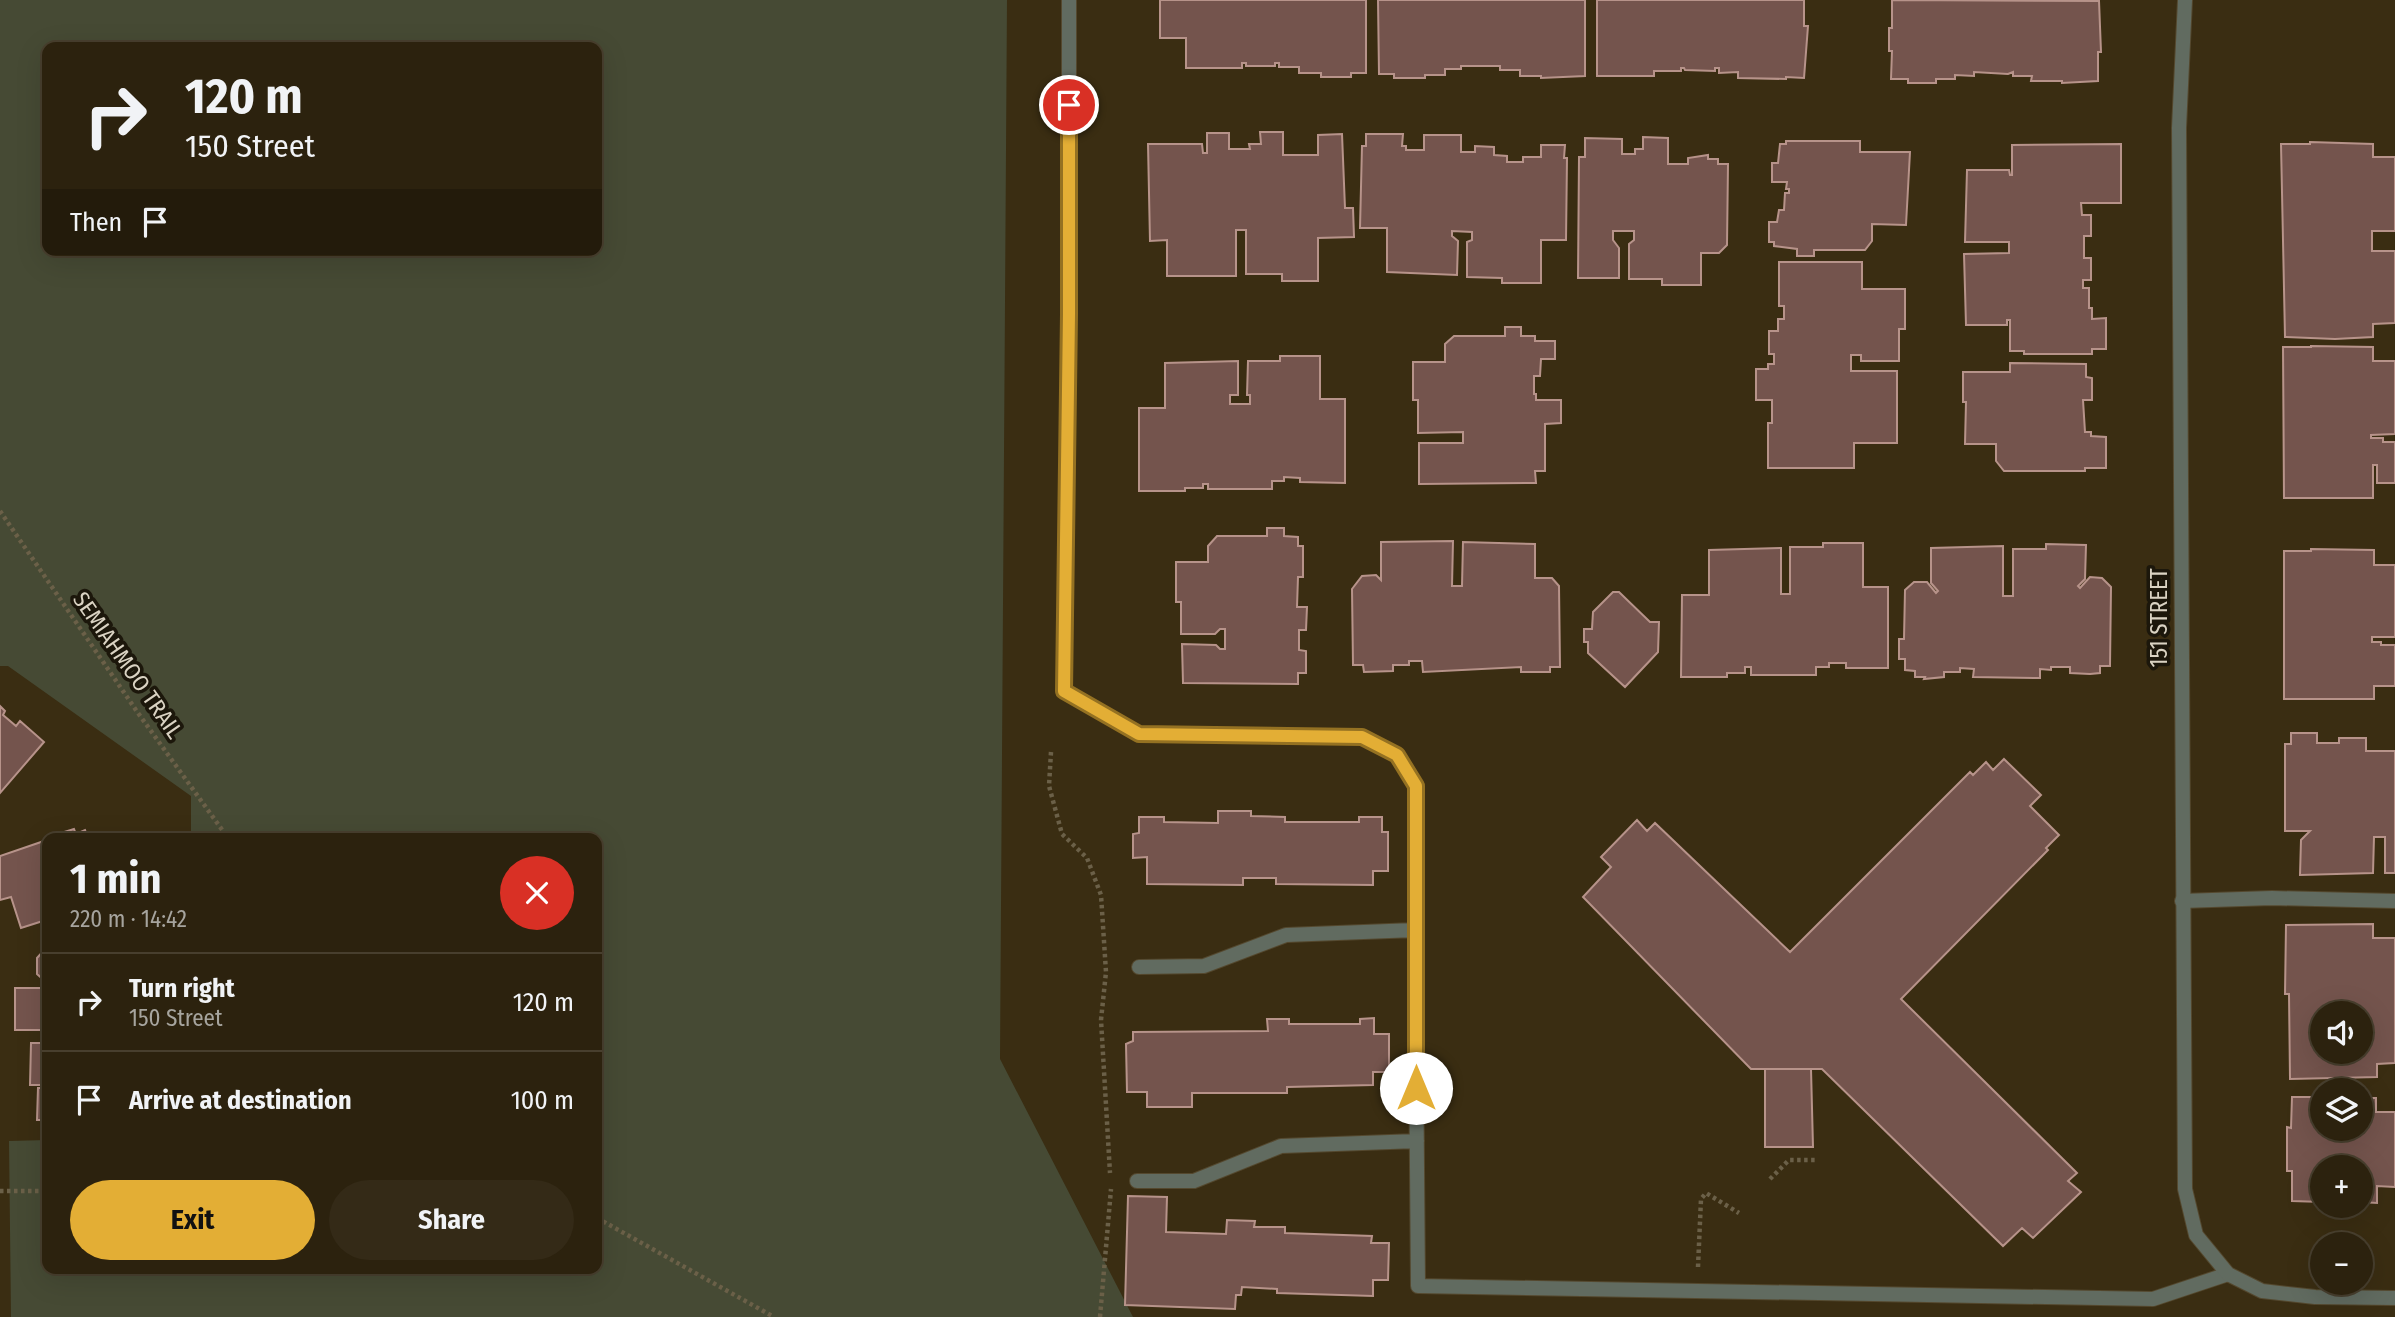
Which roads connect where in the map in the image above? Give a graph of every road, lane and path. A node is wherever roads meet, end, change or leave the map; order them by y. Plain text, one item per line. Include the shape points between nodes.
1 (1069, 0) edge
2 (2185, 0) edge
3 (0, 512) edge
4 (1051, 752) dead end
5 (224, 833) edge
6 (2182, 901) junction
7 (2395, 901) edge
8 (1415, 930) junction
9 (1139, 967) dead end
10 (1417, 1142) junction
11 (1817, 1160) dead end
12 (1770, 1179) dead end
13 (1138, 1181) dead end
14 (0, 1191) edge
15 (42, 1191) edge
16 (1739, 1213) dead end
17 (602, 1221) edge
18 (1698, 1271) dead end
19 (2228, 1274) junction
20 (2395, 1298) edge
21 (774, 1317) edge
22 (1100, 1317) edge

1 - 8 street via 1064,691 1139,734 1362,737 1397,755 1416,786
2 - 6 street, 151 STREET via 2179,128
3 - 5 path, SEMIAHMOO TRAIL
4 - 22 path via 1049,786 1062,834 1087,858 1101,895 1106,972 1101,1020 1112,1193
6 - 7 street
6 - 19 street, 151 STREET via 2185,1189 2196,1235
8 - 9 street via 1286,934 1204,966
8 - 10 street
10 - 13 street via 1281,1146 1194,1181
10 - 19 street via 1418,1286 2153,1298
11 - 12 path via 1789,1160
14 - 15 path
16 - 18 path via 1706,1193 1701,1199
17 - 21 path
19 - 20 street via 2262,1291

